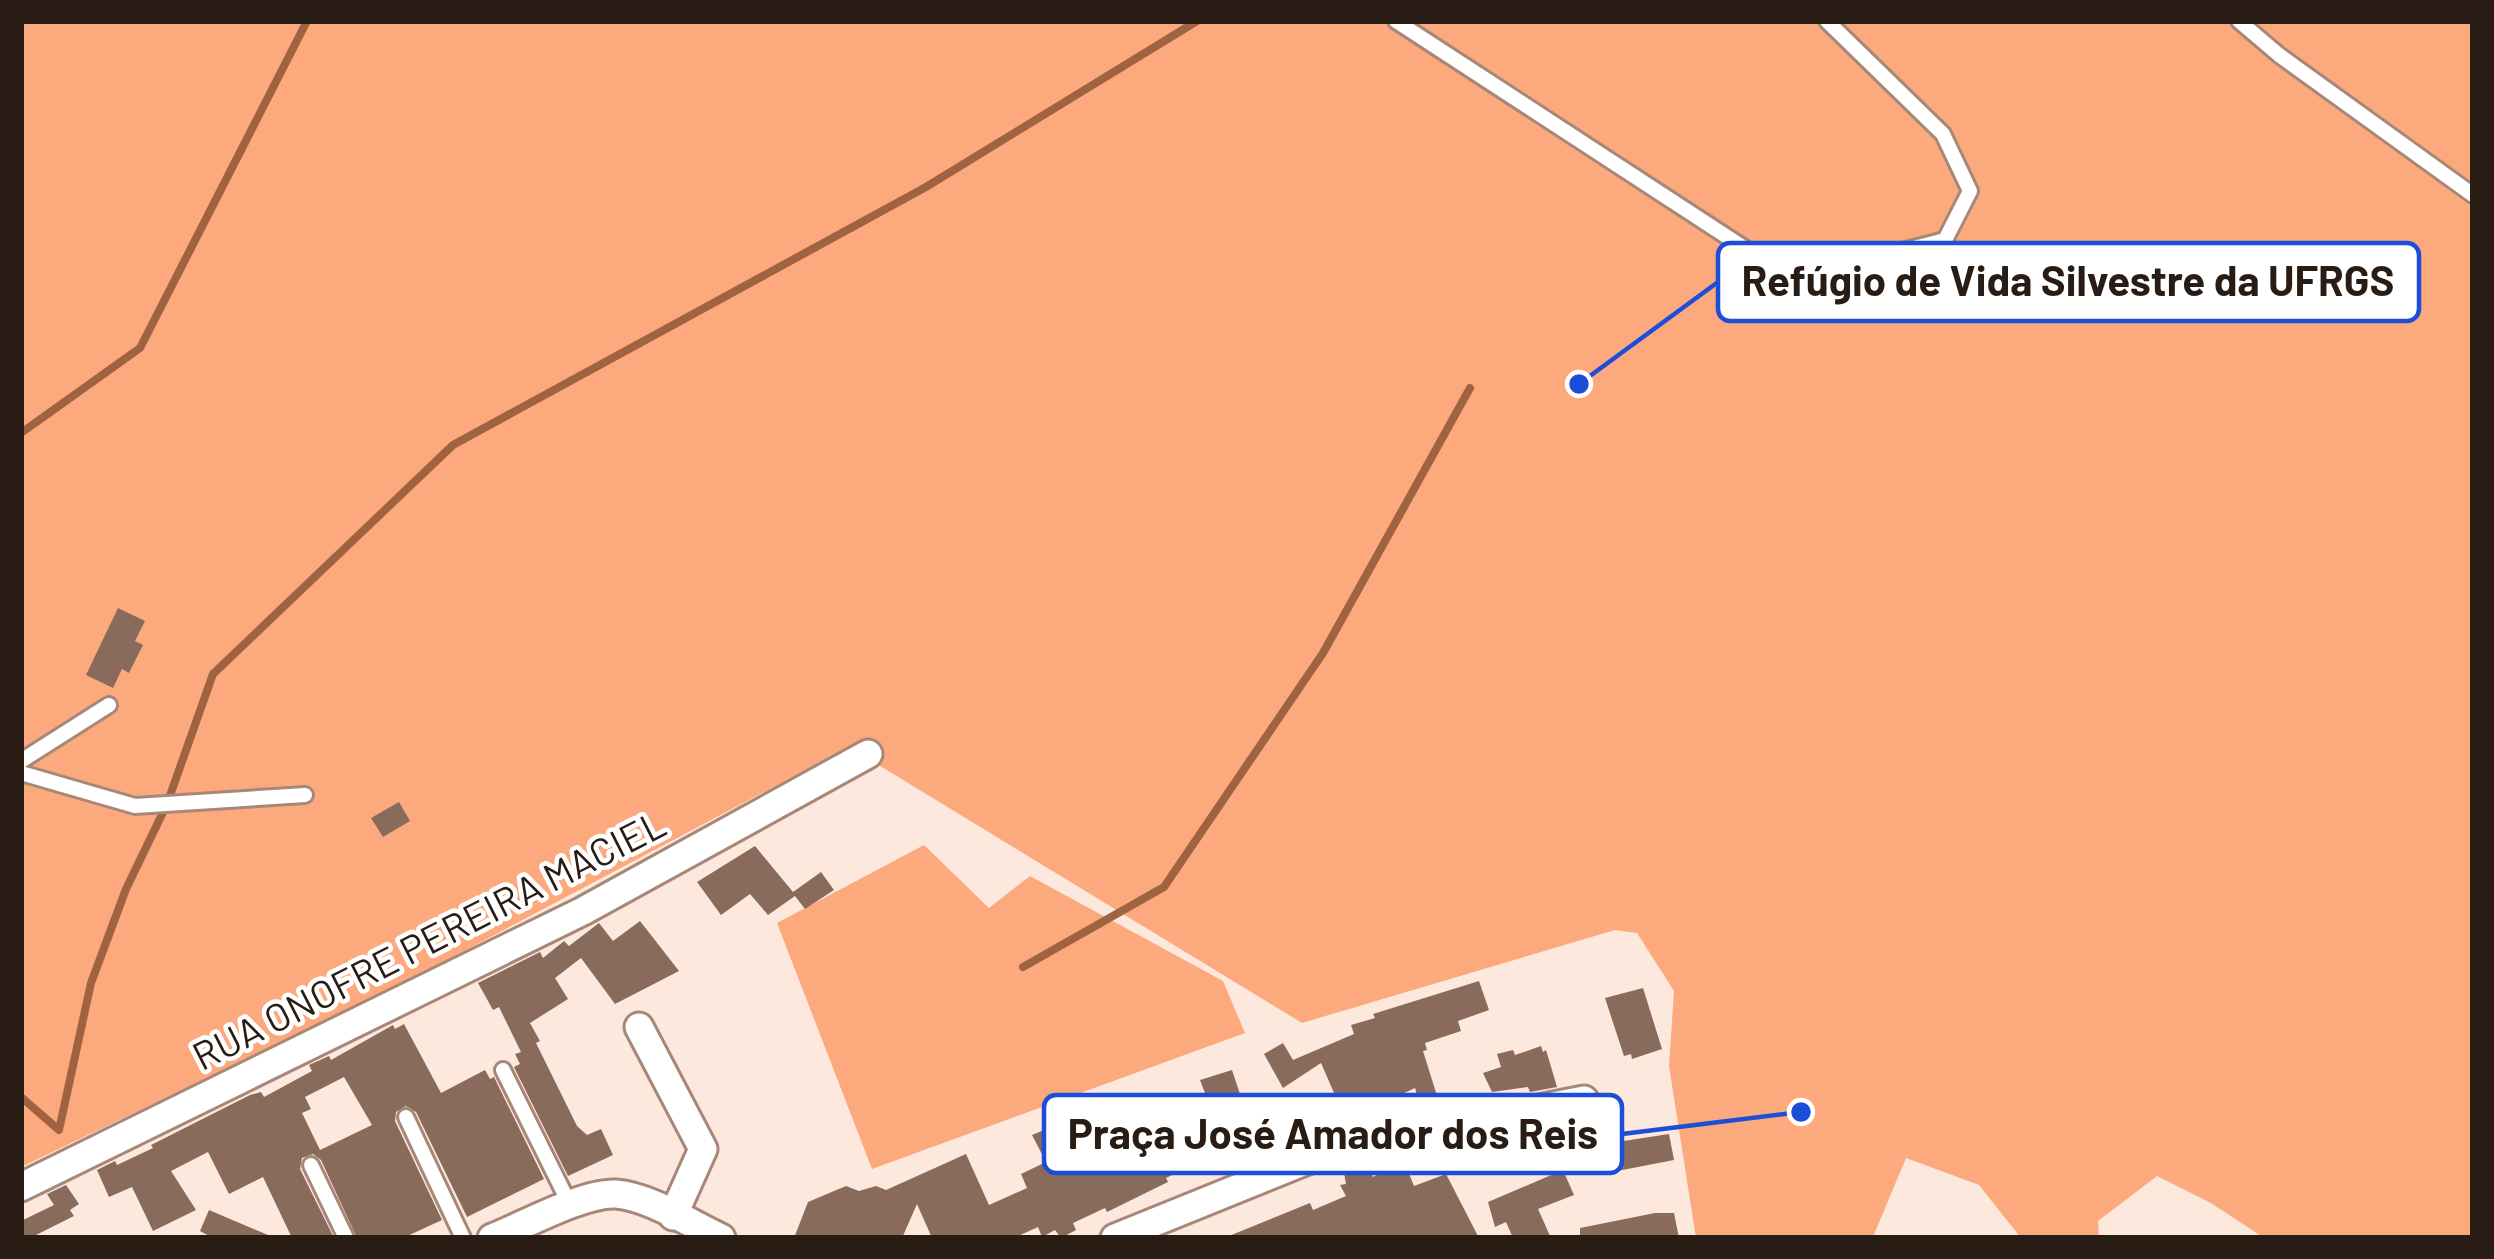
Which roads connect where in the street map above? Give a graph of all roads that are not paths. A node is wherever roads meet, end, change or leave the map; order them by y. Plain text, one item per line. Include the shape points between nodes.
1 (1396, 21) edge
2 (1827, 21) edge
3 (2239, 21) edge
4 (2473, 195) edge
5 (109, 705) dead end
6 (868, 754) dead end
7 (21, 761) edge
8 (21, 773) edge
9 (305, 795) dead end
10 (639, 1027) dead end
11 (503, 1070) dead end
12 (1584, 1100) dead end
13 (406, 1117) dead end
14 (311, 1165) dead end
15 (21, 1187) edge
16 (571, 1207) junction
17 (674, 1216) junction
18 (346, 1238) edge
19 (463, 1238) edge
20 (492, 1238) edge
21 (721, 1238) edge
22 (1115, 1238) edge

1 - 2 lane via 1753,253 1855,263 1945,239 1970,191 1943,134
3 - 4 lane
5 - 7 lane
6 - 15 street, RUA ONOFRE PEREIRA MACIEL via 583,910
8 - 9 lane via 135,806
10 - 17 street via 703,1149
11 - 16 lane
12 - 22 street via 1335,1149
13 - 19 lane
14 - 18 lane
16 - 17 street via 614,1194
16 - 20 street
17 - 21 street

